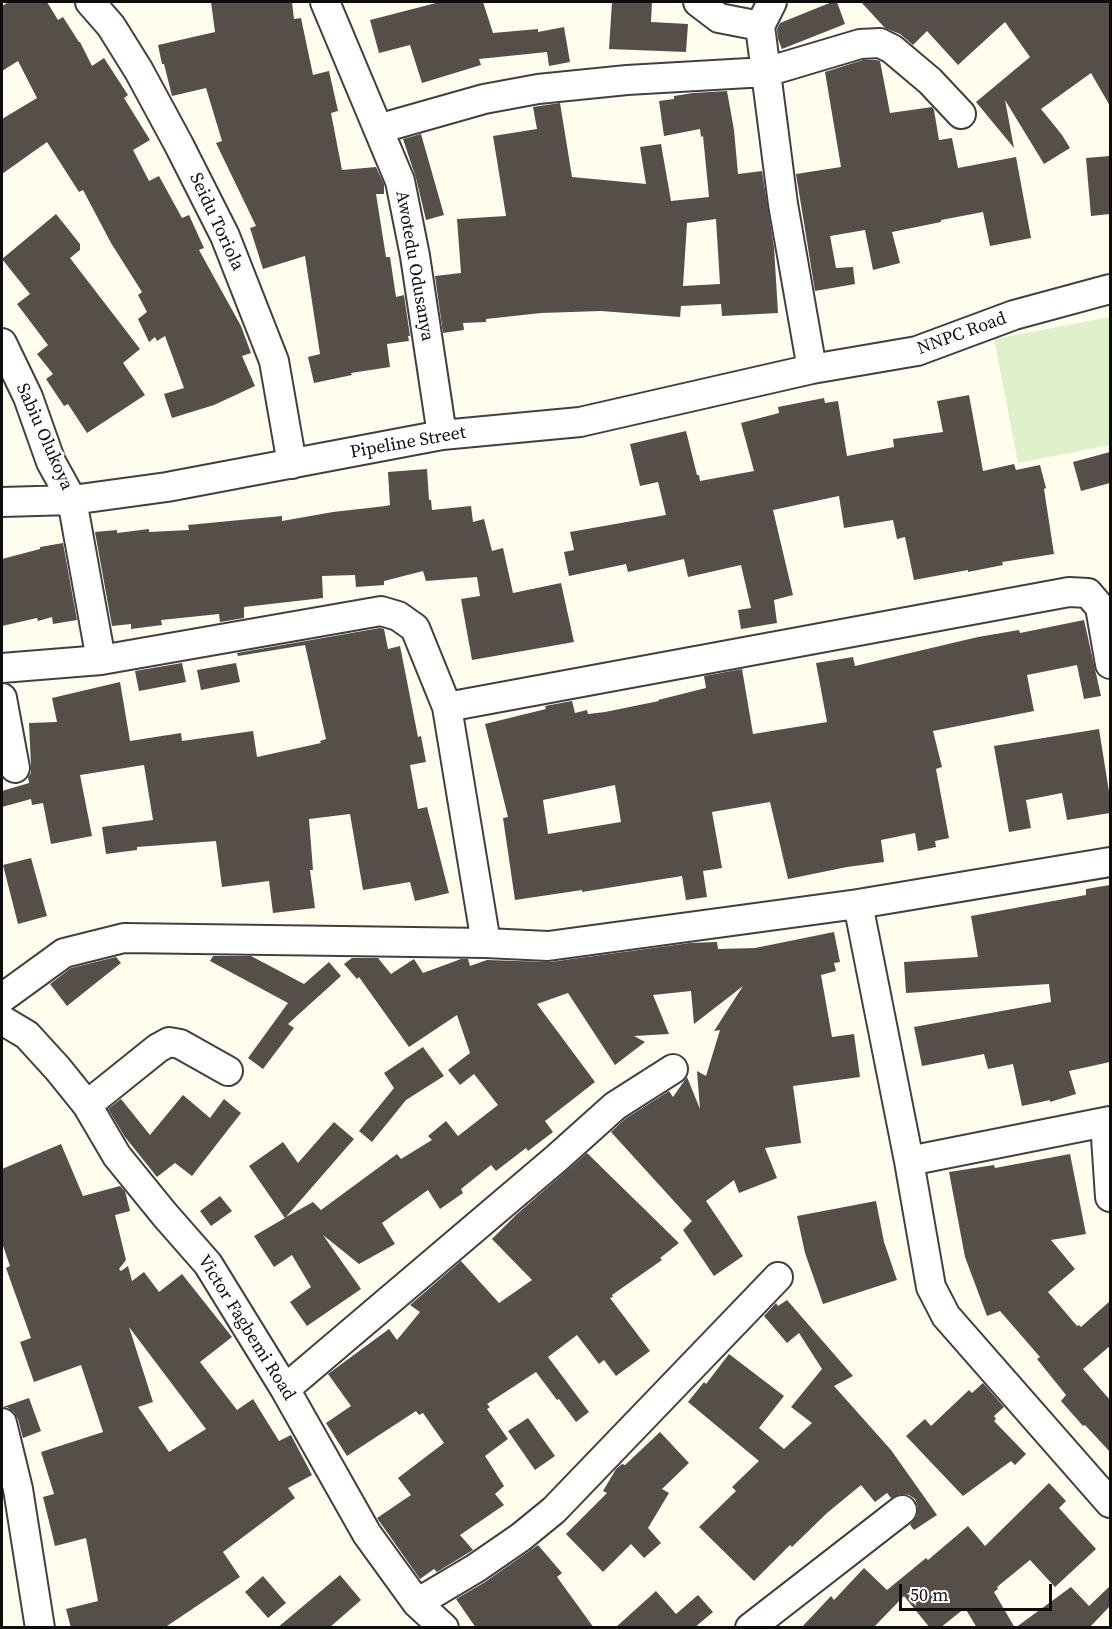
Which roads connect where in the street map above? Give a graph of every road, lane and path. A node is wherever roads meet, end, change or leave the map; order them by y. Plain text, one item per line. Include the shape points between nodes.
1 (90, 2) edge
2 (325, 2) edge
3 (698, 2) edge
4 (766, 14) edge
5 (766, 72) junction
6 (961, 114) dead end
7 (378, 129) junction
8 (1110, 289) edge
9 (2, 342) edge
10 (812, 369) junction
11 (442, 435) junction
12 (292, 464) junction
13 (72, 500) junction
14 (2, 502) edge
15 (101, 660) junction
16 (1110, 664) edge
17 (2, 668) edge
18 (2, 698) edge
19 (447, 707) junction
20 (15, 768) dead end
21 (1110, 862) edge
22 (858, 904) junction
23 (486, 943) junction
24 (2, 998) edge
25 (2, 1020) edge
26 (673, 1069) dead end
27 (228, 1071) dead end
28 (87, 1105) junction
29 (1108, 1122) edge
30 (909, 1161) junction
31 (1110, 1197) edge
32 (778, 1277) dead end
33 (285, 1389) junction
34 (2, 1423) edge
35 (1110, 1503) edge
36 (902, 1510) dead end
37 (417, 1603) junction
38 (40, 1628) edge
39 (444, 1628) edge
40 (750, 1628) edge

1 - 12 street, Seidu Toriola via 140,71 225,236 274,361
2 - 7 street, Awotedu Odusanya
3 - 4 street via 719,18
4 - 5 street
5 - 6 street via 860,44 880,43 930,81
5 - 7 street via 538,90 484,99
5 - 10 street via 783,204
7 - 11 street, Awotedu Odusanya via 404,203
8 - 10 street, NNPC Road via 1014,315 917,351
9 - 13 street, Sabiu Olukoya via 28,397 51,462
10 - 11 street, Pipeline Street via 580,422
11 - 12 street, Pipeline Street
12 - 13 street, Pipeline Street
13 - 14 street, Pipeline Street
13 - 15 street, Sabiu Olukoya
15 - 17 street
15 - 19 street via 381,611 398,616 415,628
16 - 19 street via 1100,607 1088,593 1069,592
18 - 20 street
19 - 23 street
21 - 22 street
22 - 23 street via 548,946
22 - 30 street
23 - 24 street via 124,938 64,953
25 - 28 street, Victor Fagbemi Road via 27,1035
26 - 33 street via 615,1106
27 - 28 street via 180,1044 169,1042
28 - 33 street, Victor Fagbemi Road via 117,1156 208,1264
29 - 30 street
29 - 31 street
30 - 35 street via 931,1287 946,1316
32 - 37 street via 554,1510 476,1568
33 - 37 street, Victor Fagbemi Road via 367,1534
34 - 38 street via 18,1489
36 - 40 street
37 - 39 street, Victor Fagbemi Road

